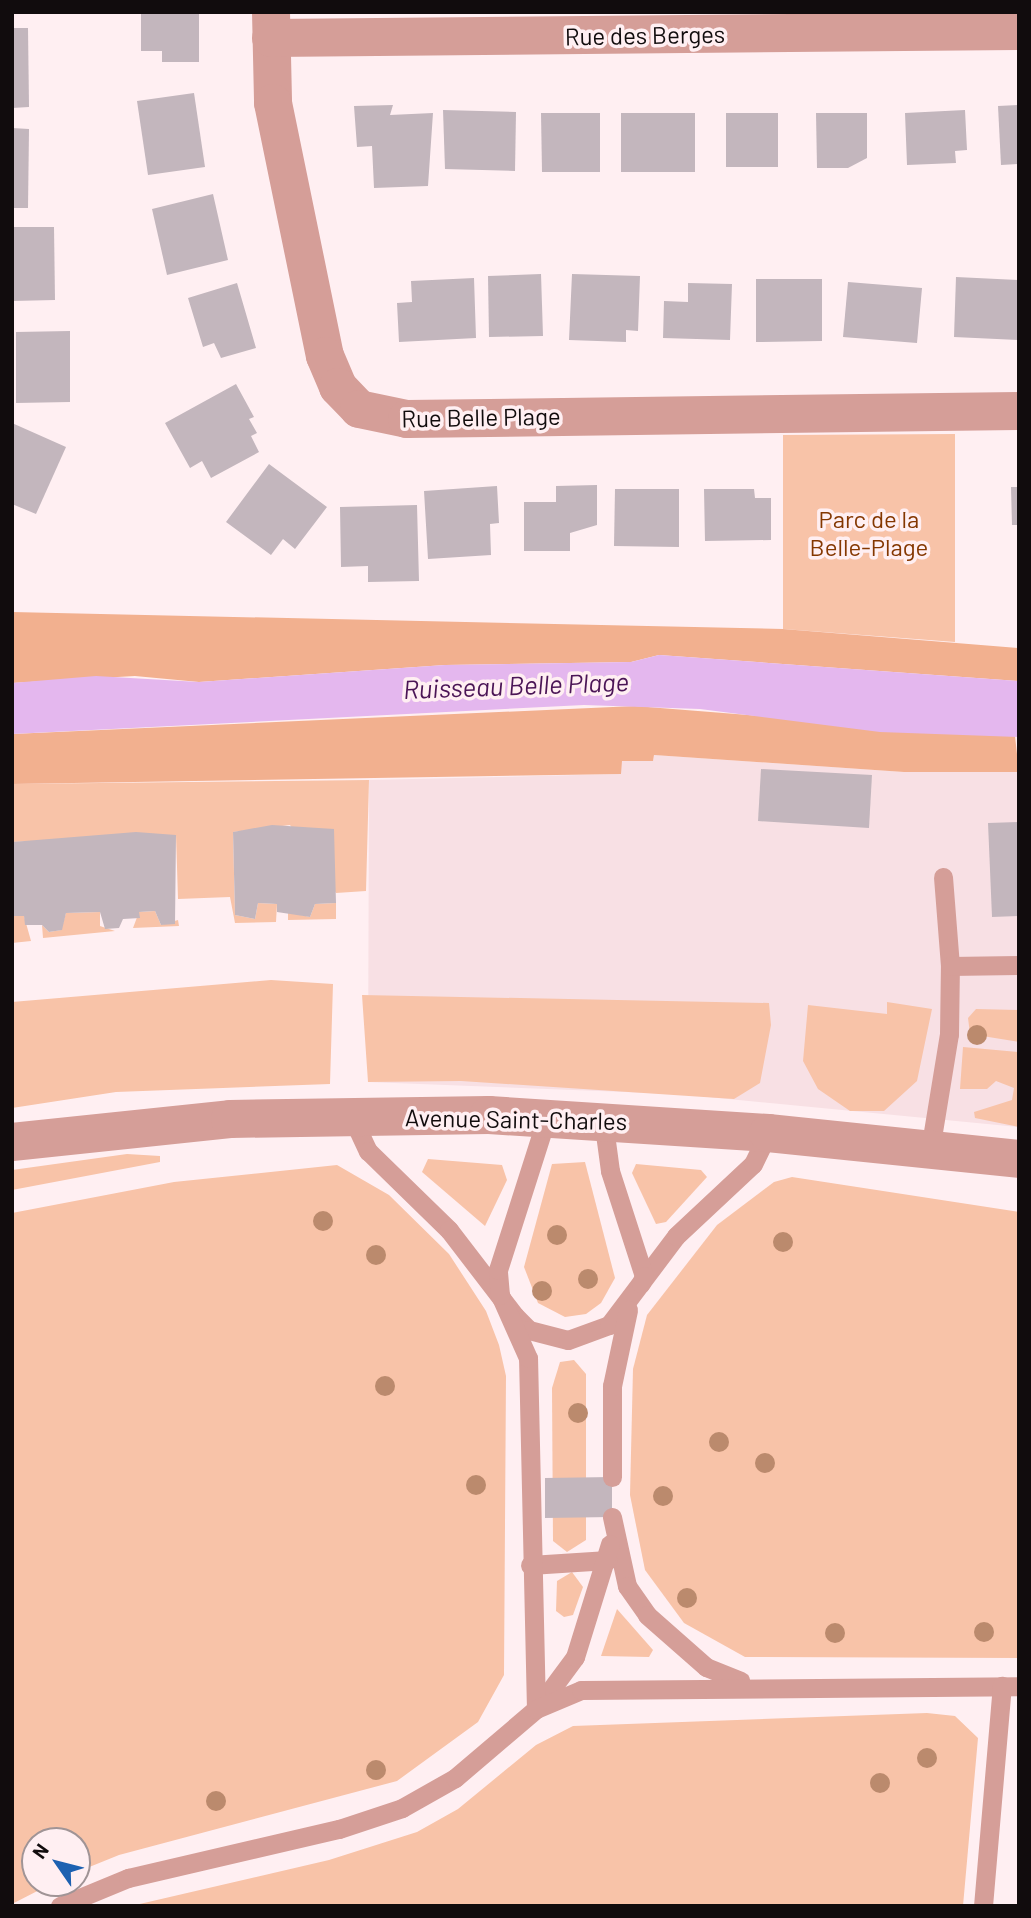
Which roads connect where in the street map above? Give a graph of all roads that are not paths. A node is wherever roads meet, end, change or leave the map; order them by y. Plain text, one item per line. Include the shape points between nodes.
1 (271, 25) edge
2 (1019, 31) edge
3 (1019, 411) edge
4 (943, 877) dead end
5 (1019, 965) edge
6 (950, 966) junction
7 (547, 1116) junction
8 (352, 1117) junction
9 (603, 1119) junction
10 (768, 1133) junction
11 (12, 1142) edge
12 (930, 1150) junction
13 (1019, 1160) edge
14 (644, 1276) junction
15 (500, 1295) junction
16 (612, 1477) dead end
17 (608, 1560) junction
18 (530, 1565) junction
19 (1010, 1686) edge
20 (758, 1687) junction
21 (536, 1709) junction
22 (60, 1906) edge
23 (983, 1906) edge

1 - 2 street, Rue des Berges
1 - 3 street, Rue Belle Plage via 273,103 325,356 338,387 359,409 407,419
4 - 6 lane
5 - 6 lane
6 - 12 lane via 949,1034
7 - 8 street, Avenue Saint-Charles
7 - 9 street, Avenue Saint-Charles
7 - 15 lane via 507,1230 498,1270
8 - 11 street, Avenue Saint-Charles via 159,1124
8 - 15 lane via 368,1151 449,1230
9 - 10 street, Avenue Saint-Charles
9 - 14 lane via 610,1171
10 - 12 street, Avenue Saint-Charles
10 - 14 lane via 753,1164 698,1213
12 - 13 street, Avenue Saint-Charles
14 - 15 lane via 609,1325 568,1340 529,1330
14 - 16 lane via 615,1356
15 - 18 lane via 528,1358
17 - 18 lane
17 - 20 lane via 612,1517 627,1586 647,1615 706,1667
17 - 21 lane via 575,1657
18 - 21 lane
19 - 20 lane
19 - 23 lane
20 - 21 lane via 581,1690
21 - 22 lane via 455,1778 402,1808 339,1829 128,1878

